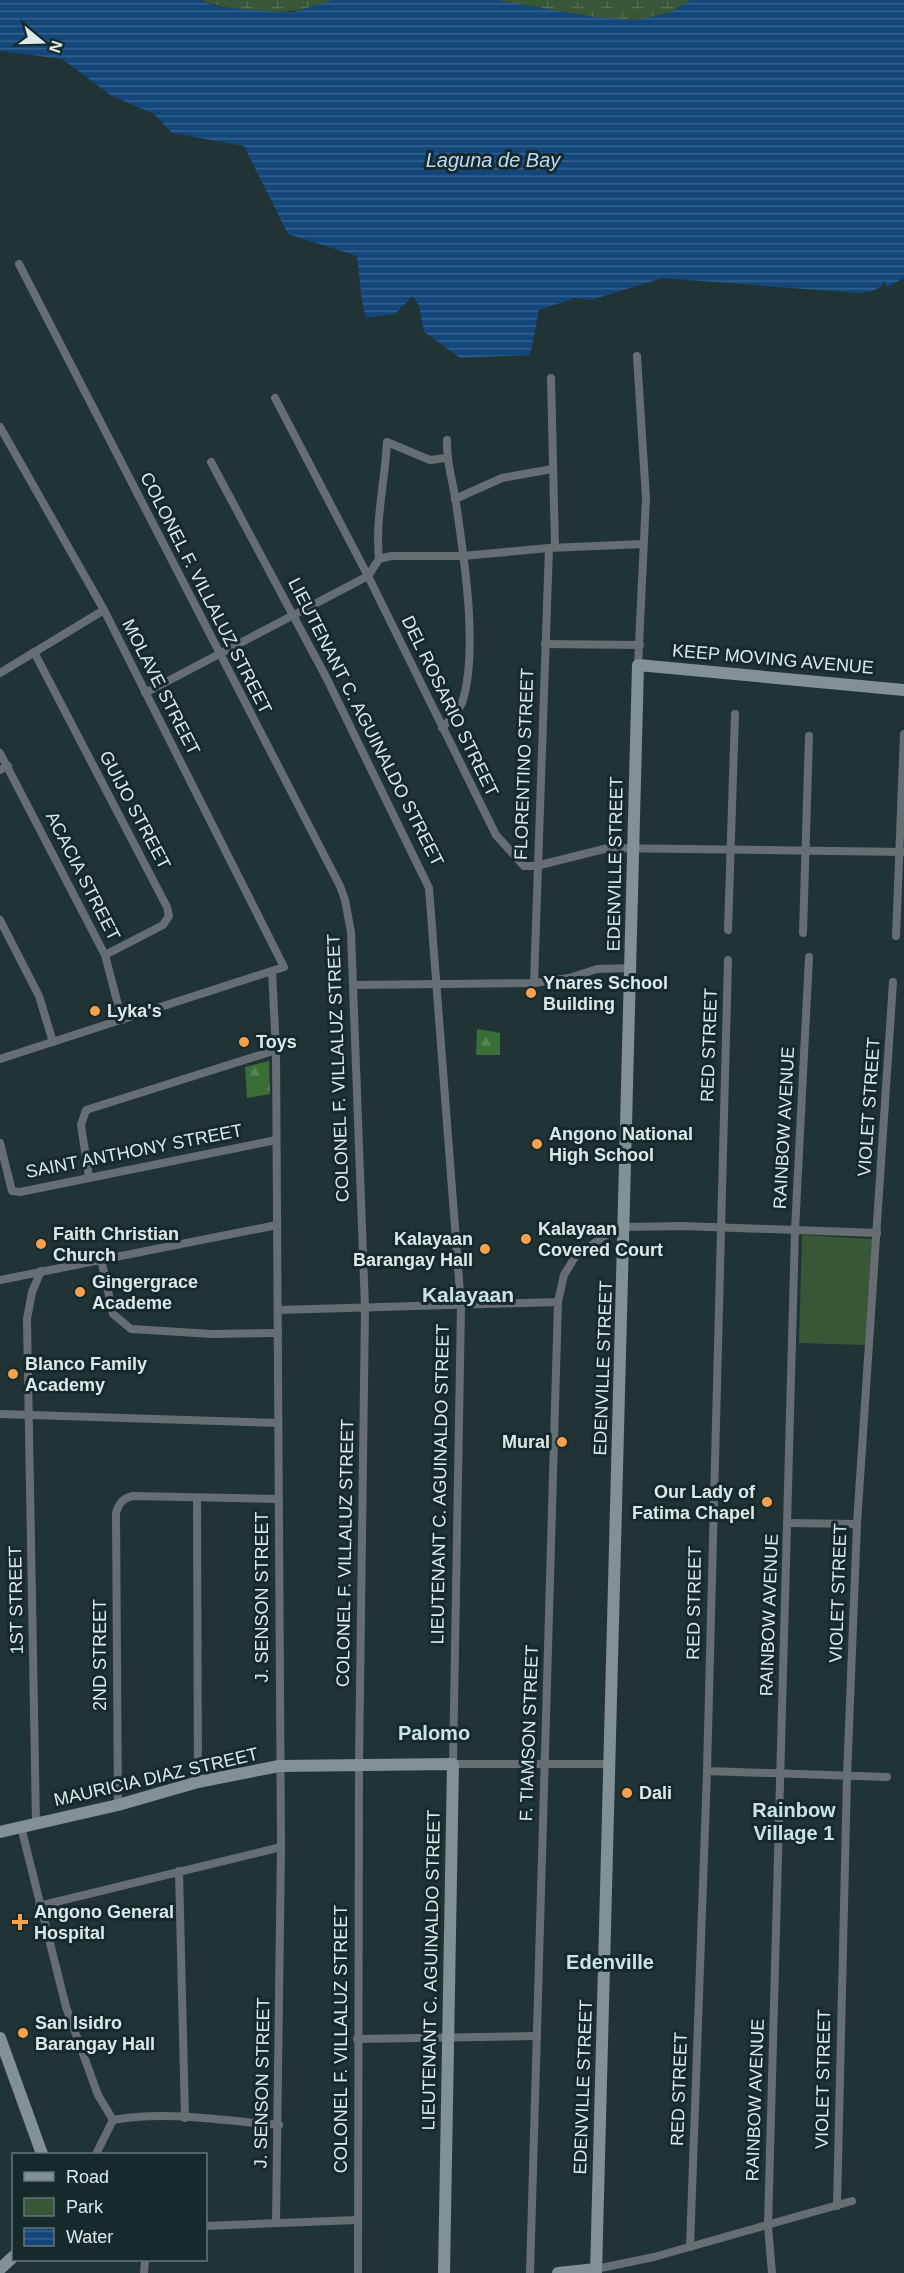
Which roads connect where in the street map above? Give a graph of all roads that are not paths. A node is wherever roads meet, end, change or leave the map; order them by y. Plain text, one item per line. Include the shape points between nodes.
1 (19, 264) dead end
2 (637, 356) dead end
3 (551, 378) dead end
4 (275, 398) dead end
5 (0, 427) edge
6 (447, 440) dead end
7 (446, 458) junction
8 (211, 462) dead end
9 (552, 469) junction
10 (455, 500) junction
11 (644, 544) junction
12 (552, 548) junction
13 (463, 556) junction
14 (379, 559) junction
15 (368, 576) junction
16 (104, 610) junction
17 (293, 616) junction
18 (545, 644) junction
19 (640, 645) junction
20 (34, 652) junction
21 (220, 654) junction
22 (638, 665) junction
23 (0, 673) edge
24 (904, 690) edge
25 (145, 693) junction
26 (735, 714) dead end
27 (442, 728) junction
28 (904, 734) edge
29 (809, 736) dead end
30 (0, 753) edge
31 (4, 768) edge
32 (633, 848) junction
33 (731, 850) junction
34 (806, 851) junction
35 (902, 852) edge
36 (536, 866) junction
37 (0, 920) edge
38 (728, 930) dead end
39 (803, 933) dead end
40 (896, 936) dead end
41 (105, 955) junction
42 (809, 957) dead end
43 (728, 960) dead end
44 (630, 968) junction
45 (272, 972) junction
46 (435, 982) junction
47 (534, 982) junction
48 (893, 982) dead end
49 (353, 985) junction
50 (122, 1020) junction
51 (53, 1042) junction
52 (276, 1050) junction
53 (0, 1059) edge
54 (276, 1140) junction
55 (0, 1143) edge
56 (89, 1177) junction
57 (277, 1226) junction
58 (625, 1227) junction
59 (721, 1227) junction
60 (795, 1230) junction
61 (877, 1233) junction
62 (101, 1259) junction
63 (41, 1271) junction
64 (0, 1280) edge
65 (558, 1302) junction
66 (462, 1306) junction
67 (365, 1308) junction
68 (278, 1310) junction
69 (278, 1332) junction
70 (0, 1414) edge
71 (31, 1415) junction
72 (277, 1423) junction
73 (197, 1498) junction
74 (279, 1498) junction
75 (788, 1522) junction
76 (857, 1524) junction
77 (453, 1764) junction
78 (544, 1764) junction
79 (610, 1764) junction
80 (359, 1765) junction
81 (279, 1766) junction
82 (707, 1771) junction
83 (781, 1774) junction
84 (847, 1777) junction
85 (887, 1778) dead end
86 (198, 1782) junction
87 (118, 1805) junction
88 (36, 1823) junction
89 (21, 1827) junction
90 (0, 1832) edge
91 (281, 1847) junction
92 (179, 1871) junction
93 (39, 1906) junction
94 (537, 2036) junction
95 (447, 2037) junction
96 (0, 2038) edge
97 (357, 2039) junction
98 (185, 2118) junction
99 (113, 2120) junction
100 (279, 2125) junction
101 (42, 2153) edge
102 (96, 2153) edge
103 (852, 2201) dead end
104 (837, 2206) junction
105 (357, 2220) junction
106 (276, 2223) junction
107 (207, 2226) edge
108 (768, 2226) junction
109 (690, 2247) junction
110 (12, 2258) edge
111 (0, 2270) edge
112 (596, 2271) edge
113 (6, 2273) edge
114 (358, 2273) edge
115 (444, 2273) edge
116 (530, 2273) edge
117 (558, 2273) edge
118 (772, 2273) edge

1 - 21 street, COLONEL F. VILLALUZ STREET
2 - 11 street, EDENVILLE STREET via 646,498
3 - 9 street, FLORENTINO STREET
4 - 15 street, DEL ROSARIO STREET
5 - 16 street, MOLAVE STREET
6 - 7 street
7 - 10 street
7 - 14 street via 430,460 387,442
8 - 17 street, LIEUTENANT C. AGUINALDO STREET
9 - 10 street via 502,477
9 - 12 street, FLORENTINO STREET
10 - 13 street
11 - 12 street
11 - 19 street, EDENVILLE STREET
12 - 13 street
12 - 18 street, FLORENTINO STREET
13 - 14 street
13 - 27 street via 468,677 461,705
14 - 15 street
15 - 17 street
15 - 27 street, DEL ROSARIO STREET
16 - 20 street
16 - 25 street, MOLAVE STREET
17 - 21 street
17 - 46 street, LIEUTENANT C. AGUINALDO STREET via 426,878
18 - 19 street
18 - 36 street, FLORENTINO STREET
19 - 22 street, EDENVILLE STREET
20 - 23 street
20 - 41 street, GUIJO STREET via 167,907 169,916 163,925
21 - 25 street
21 - 49 street, COLONEL F. VILLALUZ STREET via 345,900
22 - 24 street, KEEP MOVING AVENUE
22 - 32 street, EDENVILLE STREET
25 - 45 street, MOLAVE STREET via 284,967
26 - 33 street
27 - 36 street, DEL ROSARIO STREET via 496,835 524,866
28 - 35 street
29 - 34 street
30 - 31 street, ACACIA STREET
31 - 41 street, ACACIA STREET
32 - 33 street
32 - 36 street via 608,848
32 - 44 street, EDENVILLE STREET
33 - 34 street
33 - 38 street
34 - 35 street
34 - 39 street
35 - 40 street
36 - 47 street, FLORENTINO STREET
37 - 51 street via 39,996
41 - 50 street, ACACIA STREET
42 - 60 street, RAINBOW AVENUE
43 - 59 street, RED STREET
44 - 47 street via 597,969 569,978
44 - 58 street, EDENVILLE STREET
45 - 50 street
45 - 52 street, J. SENSON STREET
46 - 47 street
46 - 49 street
46 - 66 street, LIEUTENANT C. AGUINALDO STREET
48 - 61 street, VIOLET STREET
49 - 67 street, COLONEL F. VILLALUZ STREET
50 - 51 street
51 - 53 street
52 - 54 street, J. SENSON STREET
52 - 56 street via 86,1110 81,1125
54 - 56 street, SAINT ANTHONY STREET
54 - 57 street, J. SENSON STREET
55 - 56 street, SAINT ANTHONY STREET via 12,1191
57 - 62 street
57 - 68 street, J. SENSON STREET
58 - 59 street
58 - 65 street, F. TIAMSON STREET via 575,1257 564,1275
58 - 79 street, EDENVILLE STREET
59 - 60 street
59 - 82 street, RED STREET
60 - 61 street
60 - 75 street, RAINBOW AVENUE
61 - 76 street, VIOLET STREET
62 - 63 street
62 - 69 street via 113,1314 131,1329 212,1334
63 - 64 street
63 - 71 street, 1ST STREET via 27,1319
65 - 66 street
65 - 78 street, F. TIAMSON STREET
66 - 67 street
66 - 77 street, LIEUTENANT C. AGUINALDO STREET
67 - 68 street
67 - 80 street, COLONEL F. VILLALUZ STREET
68 - 69 street, J. SENSON STREET
69 - 72 street, J. SENSON STREET
70 - 71 street
71 - 72 street
71 - 88 street, 1ST STREET
72 - 74 street, J. SENSON STREET
73 - 74 street
73 - 86 street
73 - 87 street, 2ND STREET via 133,1496 126,1498 116,1513
74 - 81 street, J. SENSON STREET
75 - 76 street
75 - 83 street, RAINBOW AVENUE
76 - 84 street, VIOLET STREET
77 - 78 street, MAURICIA DIAZ STREET
77 - 80 street, MAURICIA DIAZ STREET
77 - 95 street, LIEUTENANT C. AGUINALDO STREET
78 - 79 street, MAURICIA DIAZ STREET
78 - 94 street, F. TIAMSON STREET
79 - 112 street, EDENVILLE STREET
80 - 81 street, MAURICIA DIAZ STREET
80 - 97 street, COLONEL F. VILLALUZ STREET
81 - 86 street, MAURICIA DIAZ STREET
81 - 91 street, J. SENSON STREET
82 - 83 street
82 - 109 street, RED STREET
83 - 84 street
83 - 108 street, RAINBOW AVENUE
84 - 85 street
84 - 104 street, VIOLET STREET
86 - 87 street, MAURICIA DIAZ STREET
87 - 88 street, MAURICIA DIAZ STREET
88 - 89 street, MAURICIA DIAZ STREET
89 - 90 street, MAURICIA DIAZ STREET
89 - 93 street
91 - 92 street
91 - 100 street, J. SENSON STREET
92 - 93 street
92 - 98 street
93 - 99 street via 66,2007 98,2095
94 - 95 street
94 - 116 street, F. TIAMSON STREET
95 - 97 street
95 - 115 street, LIEUTENANT C. AGUINALDO STREET
96 - 101 street
97 - 105 street, COLONEL F. VILLALUZ STREET
98 - 99 street via 130,2116
98 - 100 street
99 - 102 street
100 - 106 street, J. SENSON STREET
103 - 104 street
104 - 108 street
105 - 106 street
105 - 114 street, COLONEL F. VILLALUZ STREET
106 - 107 street
108 - 109 street
108 - 118 street, RAINBOW AVENUE
109 - 112 street
110 - 111 street
111 - 113 street
112 - 117 street

